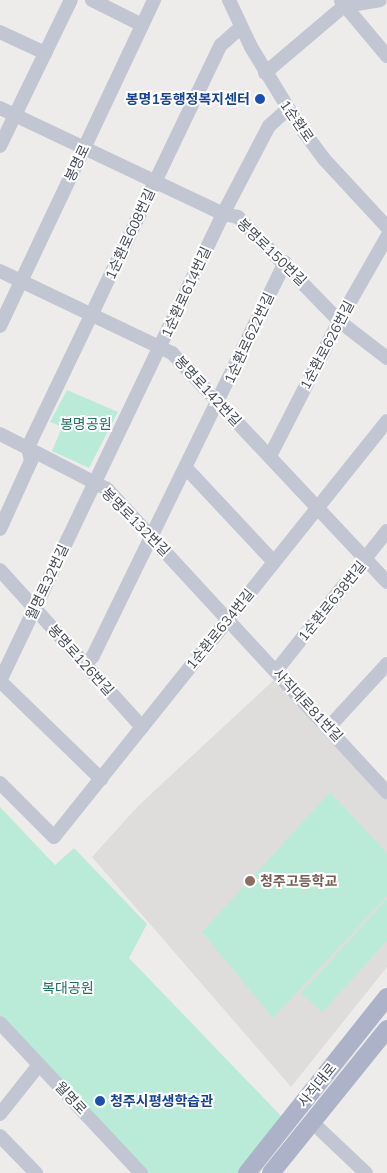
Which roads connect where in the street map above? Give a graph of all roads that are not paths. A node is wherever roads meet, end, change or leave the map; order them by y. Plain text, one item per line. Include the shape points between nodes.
1 (71, 0) edge
2 (92, 0) edge
3 (154, 0) edge
4 (229, 0) edge
5 (380, 0) edge
6 (342, 3) edge
7 (142, 25) junction
8 (241, 27) junction
9 (0, 32) edge
10 (45, 53) junction
11 (387, 56) edge
12 (265, 73) junction
13 (0, 108) edge
14 (288, 110) junction
15 (15, 116) junction
16 (0, 146) edge
17 (85, 147) junction
18 (155, 182) junction
19 (223, 214) junction
20 (387, 227) edge
21 (387, 237) edge
22 (285, 262) junction
23 (0, 271) edge
24 (22, 281) junction
25 (92, 314) junction
26 (339, 321) junction
27 (0, 326) edge
28 (160, 348) junction
29 (387, 358) edge
30 (219, 402) junction
31 (387, 421) edge
32 (0, 434) edge
33 (28, 447) junction
34 (270, 456) junction
35 (186, 468) junction
36 (94, 482) junction
37 (318, 506) junction
38 (0, 529) edge
39 (387, 531) edge
40 (152, 537) junction
41 (366, 558) junction
42 (274, 562) junction
43 (0, 570) edge
44 (387, 582) edge
45 (34, 610) junction
46 (228, 619) junction
47 (387, 664) edge
48 (85, 666) junction
49 (276, 671) junction
50 (0, 681) edge
51 (142, 727) junction
52 (328, 728) junction
53 (100, 779) junction
54 (0, 783) edge
55 (387, 792) edge
56 (387, 997) edge
57 (0, 1024) edge
58 (387, 1030) edge
59 (39, 1065) junction
60 (0, 1114) edge
61 (312, 1122) junction
62 (0, 1136) edge
63 (36, 1173) edge
64 (140, 1173) edge
65 (247, 1173) edge
66 (272, 1173) edge
67 (366, 1173) edge

1 - 10 street
2 - 7 street
3 - 7 street, 봉명로
4 - 8 street, 1순환로
5 - 6 street
6 - 11 street
6 - 12 street
7 - 17 street, 봉명로
8 - 12 street, 1순환로
8 - 18 street, 1순환로608번길 via 221,45
9 - 10 street
10 - 15 street
12 - 14 street, 1순환로
13 - 15 street, 봉명로150번길
14 - 19 street, 1순환로614번길 via 270,126
14 - 20 street, 1순환로 via 324,159
15 - 16 street
15 - 17 street, 봉명로150번길
17 - 18 street, 봉명로150번길
17 - 24 street, 봉명로
18 - 19 street, 봉명로150번길
18 - 25 street, 1순환로608번길
19 - 22 street, 봉명로150번길 via 238,217
19 - 28 street, 1순환로614번길
21 - 26 street, 1순환로626번길
22 - 26 street, 봉명로150번길
22 - 30 street, 1순환로622번길
23 - 24 street, 봉명로142번길
24 - 25 street, 봉명로142번길
24 - 27 street, 봉명로
25 - 28 street, 봉명로142번길
25 - 33 street, 1순환로608번길
26 - 29 street, 봉명로150번길
26 - 34 street, 1순환로626번길
28 - 30 street, 봉명로142번길 via 172,353
28 - 36 street, 1순환로614번길
30 - 34 street, 봉명로142번길
30 - 35 street, 1순환로622번길
31 - 37 street, 1순환로634번길
32 - 33 street, 봉명로132번길
33 - 36 street, 봉명로132번길
33 - 38 street via 31,462
34 - 37 street, 봉명로142번길
35 - 40 street, 1순환로622번길
35 - 42 street
36 - 40 street, 봉명로132번길 via 107,489
36 - 45 street, 월명로32번길
37 - 41 street, 봉명로142번길
37 - 42 street, 1순환로634번길
39 - 41 street, 1순환로638번길
40 - 46 street, 봉명로132번길
40 - 48 street, 1순환로622번길 via 94,656
41 - 44 street, 봉명로142번길
41 - 49 street, 1순환로638번길
42 - 46 street, 1순환로634번길
43 - 45 street, 봉명로126번길
45 - 48 street, 봉명로126번길
45 - 50 street, 월명로32번길
46 - 49 street, 사직대로81번길
46 - 51 street, 1순환로634번길
47 - 52 street
48 - 51 street, 봉명로126번길
49 - 52 street, 사직대로81번길
50 - 53 street
51 - 53 street, 1순환로634번길
52 - 55 street, 사직대로81번길
53 - 54 street, 1순환로634번길 via 54,837
56 - 65 main road, 사직대로
57 - 59 street, 월명로
58 - 61 main road, 사직대로
59 - 60 street
59 - 64 street, 월명로
61 - 66 main road, 사직대로
61 - 67 street
62 - 63 street

